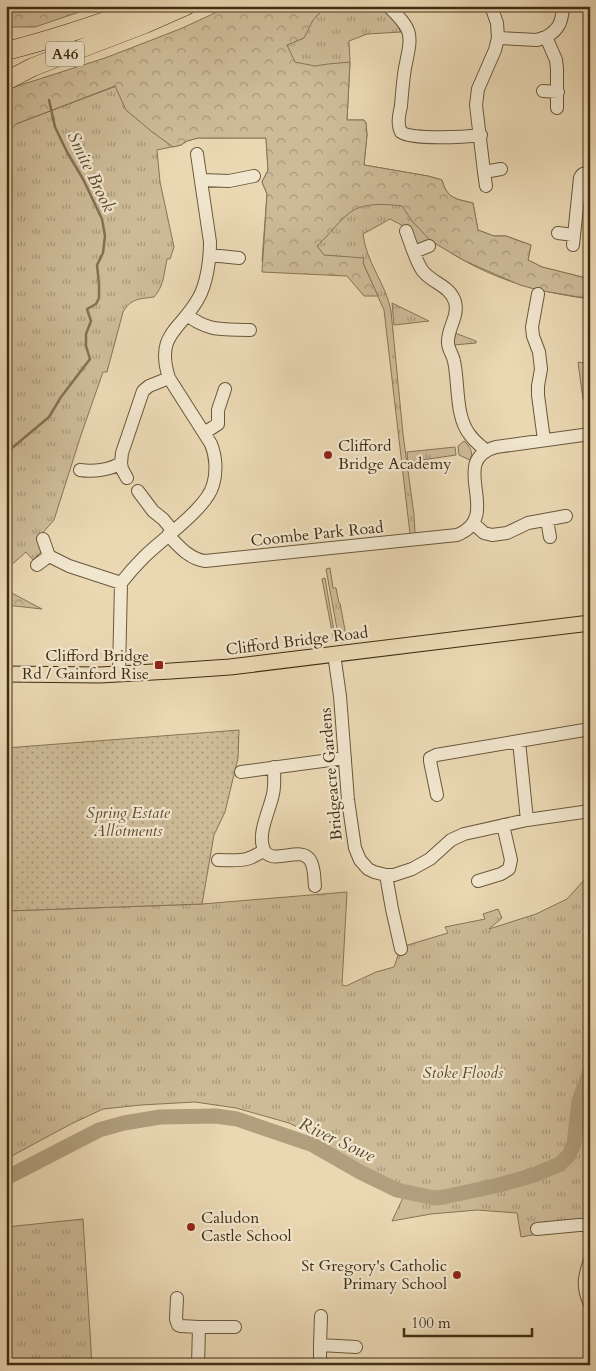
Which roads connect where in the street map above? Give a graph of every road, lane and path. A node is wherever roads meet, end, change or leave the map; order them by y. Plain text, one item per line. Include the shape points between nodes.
1 (147, 6) edge
2 (186, 6) edge
3 (388, 6) edge
4 (491, 6) edge
5 (563, 6) edge
6 (546, 37) junction
7 (498, 38) junction
8 (6, 51) edge
9 (6, 81) edge
10 (543, 91) dead end
11 (558, 92) junction
12 (557, 108) dead end
13 (480, 135) junction
14 (198, 154) dead end
15 (501, 169) dead end
16 (484, 172) junction
17 (590, 173) edge
18 (254, 176) dead end
19 (202, 180) junction
20 (486, 186) dead end
21 (406, 231) dead end
22 (558, 233) dead end
23 (428, 246) dead end
24 (414, 252) junction
25 (210, 255) junction
26 (239, 258) dead end
27 (538, 294) dead end
28 (187, 315) junction
29 (236, 330) junction
30 (250, 330) dead end
31 (236, 343) dead end
32 (169, 378) junction
33 (225, 389) dead end
34 (204, 433) junction
35 (590, 434) edge
36 (544, 440) junction
37 (486, 451) junction
38 (121, 463) junction
39 (80, 470) dead end
40 (127, 478) dead end
41 (138, 491) dead end
42 (566, 516) dead end
43 (547, 520) junction
44 (473, 523) junction
45 (170, 533) junction
46 (550, 537) dead end
47 (43, 538) dead end
48 (49, 556) junction
49 (37, 565) dead end
50 (121, 583) junction
51 (590, 623) edge
52 (334, 654) junction
53 (119, 673) junction
54 (6, 674) edge
55 (590, 729) edge
56 (519, 741) junction
57 (345, 758) junction
58 (274, 767) junction
59 (241, 772) dead end
60 (437, 795) dead end
61 (590, 811) edge
62 (527, 820) junction
63 (503, 825) junction
64 (264, 850) junction
65 (218, 860) dead end
66 (386, 875) junction
67 (478, 881) dead end
68 (315, 886) dead end
69 (401, 949) dead end
70 (590, 1228) edge
71 (537, 1229) dead end
72 (590, 1260) edge
73 (176, 1298) dead end
74 (590, 1304) edge
75 (321, 1316) dead end
76 (200, 1327) junction
77 (235, 1328) dead end
78 (320, 1346) junction
79 (356, 1347) dead end
80 (198, 1365) edge
81 (320, 1365) edge

1 - 8 highway, A46 via 88,28
2 - 9 highway, A46 via 33,67
3 - 13 street via 403,20 411,43 398,123 401,132 410,136
4 - 7 street
5 - 6 street via 559,26
6 - 7 street via 537,40
6 - 11 street via 556,60
7 - 13 street via 478,89 476,105
10 - 11 street
11 - 12 street
13 - 16 street
14 - 19 street
15 - 16 street
16 - 20 street
17 - 22 street via 581,174 580,178 574,240
18 - 19 street
19 - 25 street
21 - 24 street
23 - 24 street
24 - 37 street via 422,270 446,288 455,302 456,313 449,334 442,341 454,359 465,427
25 - 26 street
25 - 28 street via 201,293
27 - 36 street via 539,318 532,327 541,369 538,386
28 - 29 street via 199,324
28 - 32 street via 166,345
29 - 30 street
29 - 31 street
32 - 34 street
32 - 38 street via 143,391
33 - 34 street via 218,410 218,424
34 - 45 street via 215,453 213,486 205,501
35 - 36 street
36 - 37 street
37 - 44 street via 474,469 478,508
38 - 39 street via 114,467
38 - 40 street
41 - 45 street, Coombe Park Road via 163,519
42 - 43 street
43 - 44 street via 492,535 484,533
43 - 46 street
44 - 45 street, Coombe Park Road via 457,535 205,561 187,554
45 - 50 street
47 - 48 street
48 - 49 street
48 - 50 street
50 - 53 street
51 - 52 main road, Clifford Bridge Road
52 - 53 main road, Clifford Bridge Road via 230,666
52 - 57 street, Bridgeacre Gardens
53 - 54 main road, Clifford Bridge Road
55 - 56 street
56 - 60 street via 436,754 430,758 430,765
56 - 62 street
57 - 58 street
57 - 66 street, Bridgeacre Gardens via 356,852 368,869
58 - 59 street
58 - 64 street via 274,793 263,833
61 - 62 street
62 - 63 street
63 - 66 street via 458,836 421,864
63 - 67 street via 511,860 509,869
64 - 65 street via 247,860
64 - 68 street via 275,856 302,854 308,858
66 - 69 street
70 - 71 street via 579,1225
72 - 74 street via 584,1285
73 - 76 street via 178,1325
75 - 78 street
76 - 77 street
76 - 80 street
78 - 79 street
78 - 81 street

